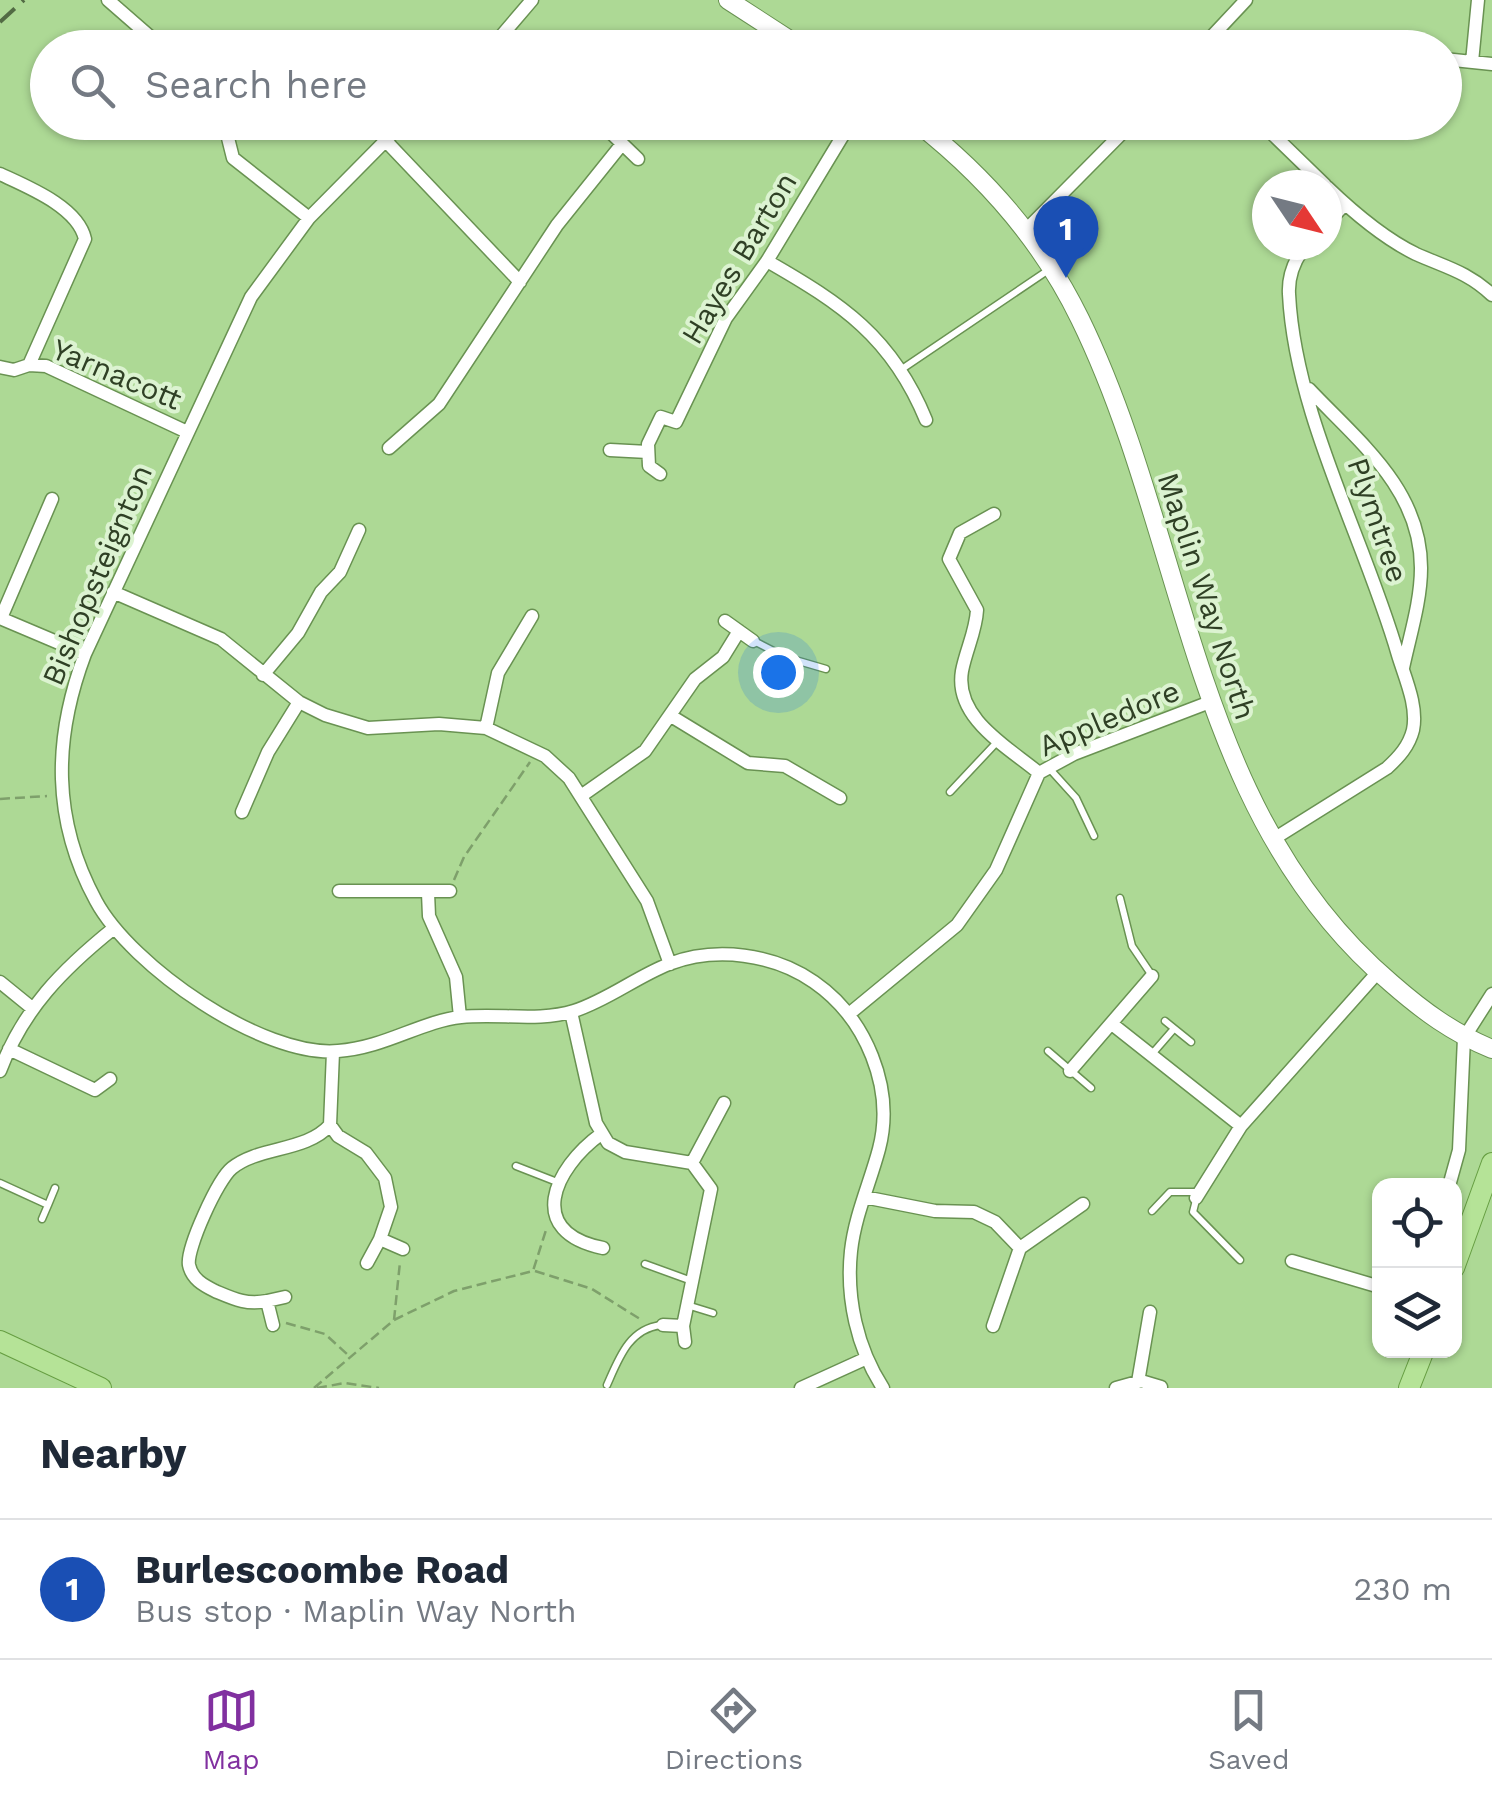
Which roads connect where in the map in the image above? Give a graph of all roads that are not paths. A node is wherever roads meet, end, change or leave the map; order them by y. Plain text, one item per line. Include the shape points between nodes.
1 (108, 0) edge
2 (532, 0) edge
3 (728, 0) edge
4 (1246, 0) edge
5 (1478, 0) edge
6 (141, 30) edge
7 (507, 30) edge
8 (774, 30) edge
9 (1218, 30) edge
10 (1462, 61) edge
11 (1472, 62) junction
12 (1492, 64) edge
13 (228, 140) edge
14 (383, 140) edge
15 (385, 140) edge
16 (618, 140) edge
17 (840, 140) edge
18 (937, 140) edge
19 (1115, 140) edge
20 (1279, 140) edge
21 (622, 144) junction
22 (638, 159) dead end
23 (1310, 170) edge
24 (0, 174) edge
25 (1342, 201) edge
26 (1345, 204) junction
27 (1342, 207) edge
28 (309, 218) junction
29 (1025, 230) junction
30 (1296, 260) edge
31 (766, 261) junction
32 (1050, 269) junction
33 (520, 282) junction
34 (1492, 295) edge
35 (29, 365) junction
36 (0, 367) edge
37 (902, 369) junction
38 (1306, 385) junction
39 (926, 420) dead end
40 (1340, 421) junction
41 (185, 431) junction
42 (1322, 433) junction
43 (390, 448) dead end
44 (610, 450) dead end
45 (648, 452) junction
46 (660, 474) dead end
47 (52, 499) dead end
48 (994, 514) dead end
49 (359, 530) dead end
50 (113, 592) junction
51 (532, 616) dead end
52 (0, 618) edge
53 (725, 621) dead end
54 (1389, 623) junction
55 (1412, 623) junction
56 (739, 631) junction
57 (753, 641) joint
58 (85, 654) junction
59 (826, 669) dead end
60 (1402, 670) junction
61 (263, 675) junction
62 (299, 702) junction
63 (1210, 702) junction
64 (671, 716) junction
65 (486, 728) junction
66 (1000, 739) junction
67 (1043, 769) junction
68 (950, 792) dead end
69 (581, 796) junction
70 (840, 798) dead end
71 (242, 812) dead end
72 (1094, 836) dead end
73 (1272, 840) junction
74 (338, 891) dead end
75 (450, 892) road end
76 (428, 893) junction
77 (1120, 898) dead end
78 (114, 928) junction
79 (670, 964) junction
80 (1378, 972) junction
81 (1152, 976) joint
82 (0, 982) edge
83 (1492, 994) edge
84 (32, 1008) junction
85 (571, 1012) junction
86 (848, 1014) junction
87 (460, 1016) junction
88 (1166, 1021) dead end
89 (1112, 1024) junction
90 (1172, 1031) junction
91 (1464, 1038) junction
92 (1191, 1042) dead end
93 (9, 1049) junction
94 (1492, 1050) edge
95 (1048, 1051) dead end
96 (333, 1052) junction
97 (1151, 1055) junction
98 (0, 1071) edge
99 (1070, 1071) junction
100 (110, 1080) dead end
101 (1091, 1088) dead end
102 (724, 1103) dead end
103 (716, 1124) junction
104 (330, 1126) junction
105 (1241, 1126) junction
106 (732, 1131) dead end
107 (601, 1134) junction
108 (692, 1162) junction
109 (1492, 1162) edge
110 (516, 1166) dead end
111 (1452, 1178) edge
112 (0, 1183) edge
113 (558, 1183) junction
114 (55, 1188) dead end
115 (864, 1196) junction
116 (1198, 1196) junction
117 (1084, 1204) dead end
118 (48, 1205) junction
119 (1152, 1211) dead end
120 (42, 1219) dead end
121 (380, 1238) junction
122 (1462, 1246) edge
123 (402, 1248) road end
124 (603, 1248) dead end
125 (1020, 1248) junction
126 (1240, 1260) dead end
127 (1292, 1261) dead end
128 (367, 1263) dead end
129 (645, 1264) dead end
130 (689, 1280) junction
131 (1372, 1285) edge
132 (285, 1296) dead end
133 (266, 1301) junction
134 (686, 1305) junction
135 (713, 1312) dead end
136 (1150, 1312) dead end
137 (278, 1324) road end
138 (662, 1325) joint
139 (684, 1326) junction
140 (992, 1326) dead end
141 (0, 1341) edge
142 (685, 1342) dead end
143 (867, 1358) junction
144 (1421, 1358) edge
145 (1138, 1382) junction
146 (608, 1385) dead end
147 (1160, 1387) edge
148 (101, 1388) edge
149 (801, 1388) edge
150 (883, 1388) edge
151 (1116, 1388) edge
152 (1409, 1388) edge

1 - 6 street
2 - 7 street
3 - 8 street
4 - 9 street
5 - 11 street
10 - 11 street
11 - 12 street
13 - 28 street via 233,158
14 - 28 street, Bishopsteignton
15 - 33 street
16 - 21 street
17 - 31 street, Hayes Barton
18 - 29 street, Maplin Way North
19 - 29 street
20 - 23 street
21 - 22 street
21 - 33 street via 581,191
24 - 35 street, Yarnacott via 68,212 86,239
25 - 26 street
26 - 27 street
26 - 34 street via 1416,254 1466,272
28 - 41 street, Bishopsteignton via 251,297
29 - 32 street, Maplin Way North
30 - 38 street, Plymtree via 1289,292
31 - 37 street via 868,328
31 - 45 street, Hayes Barton via 726,318 676,422 661,417
32 - 37 lane
32 - 63 street, Maplin Way North via 1079,317 1120,417
33 - 43 street via 439,404
35 - 36 street, Yarnacott
35 - 41 street, Yarnacott via 46,366
37 - 39 street
38 - 40 street, Plymtree
38 - 42 street, Plymtree
40 - 42 street, Plymtree
40 - 55 street, Plymtree via 1382,463 1410,513 1421,568
41 - 50 street, Bishopsteignton
42 - 54 street, Plymtree
44 - 45 street
45 - 46 street via 649,466
47 - 52 street
48 - 66 street via 960,533 949,559 977,610 961,677 963,696 971,714
49 - 61 street via 340,572
50 - 58 street, Bishopsteignton
50 - 61 street via 220,639
51 - 65 street via 498,672
52 - 58 street
53 - 56 street
54 - 55 street, Plymtree
54 - 60 street, Plymtree
55 - 60 street, Plymtree
56 - 57 street
56 - 64 street
57 - 59 lane
58 - 78 street, Bishopsteignton via 64,724 60,792 78,866
60 - 73 street, Plymtree via 1414,714 1399,757
61 - 62 street
62 - 65 street via 368,728
62 - 71 street
63 - 67 street, Appledore
63 - 73 street, Maplin Way North
64 - 69 street via 634,761
64 - 70 street via 748,763 785,766
65 - 69 street via 538,751
66 - 67 street
66 - 68 lane
67 - 72 lane via 1076,798
67 - 86 street, Appledore via 996,870 957,924
69 - 79 street via 647,902
73 - 80 street, Maplin Way North via 1317,907
74 - 76 street
75 - 76 street
76 - 87 street via 430,916 456,977
77 - 81 lane via 1132,946
78 - 84 street via 63,970
78 - 96 street, Bishopsteignton via 162,978 199,1001 288,1043
79 - 85 street, Bishopsteignton
79 - 86 street, Bishopsteignton via 725,955 765,960 816,984
80 - 91 street, Maplin Way North
80 - 105 street
81 - 89 street
82 - 84 street
83 - 91 street
84 - 93 street
85 - 87 street, Bishopsteignton
85 - 107 street
86 - 115 street, Bishopsteignton via 875,1065 882,1102 882,1136
87 - 96 street, Bishopsteignton via 376,1046
88 - 90 lane
89 - 97 street
89 - 99 street
90 - 92 lane
90 - 97 lane
91 - 94 street, Maplin Way North
91 - 111 street
93 - 98 street
93 - 100 street via 95,1090
95 - 99 lane
96 - 104 street
97 - 105 street
99 - 101 lane
102 - 103 street
103 - 106 street
103 - 108 street
104 - 121 street via 366,1152 385,1178 391,1207
104 - 133 street via 231,1168 188,1256 202,1285 242,1302
105 - 116 street
107 - 108 street via 625,1152
107 - 113 street
108 - 130 street via 706,1176 711,1200
109 - 122 main road
110 - 113 lane
112 - 118 lane
113 - 124 street via 559,1224 571,1238
114 - 118 lane
115 - 125 street via 982,1214
115 - 143 street, Bishopsteignton via 850,1275
116 - 119 lane via 1170,1192
116 - 126 lane via 1193,1212
117 - 125 street
118 - 120 lane
121 - 123 street
121 - 128 street
125 - 140 street
127 - 131 street
129 - 130 lane
130 - 134 street
132 - 133 street
133 - 137 street
134 - 135 lane
134 - 139 street
136 - 145 street
138 - 139 street
138 - 146 lane via 646,1327 629,1341
139 - 142 street
141 - 148 main road
143 - 149 street
143 - 150 street, Bishopsteignton
144 - 152 main road
145 - 147 street
145 - 151 street

